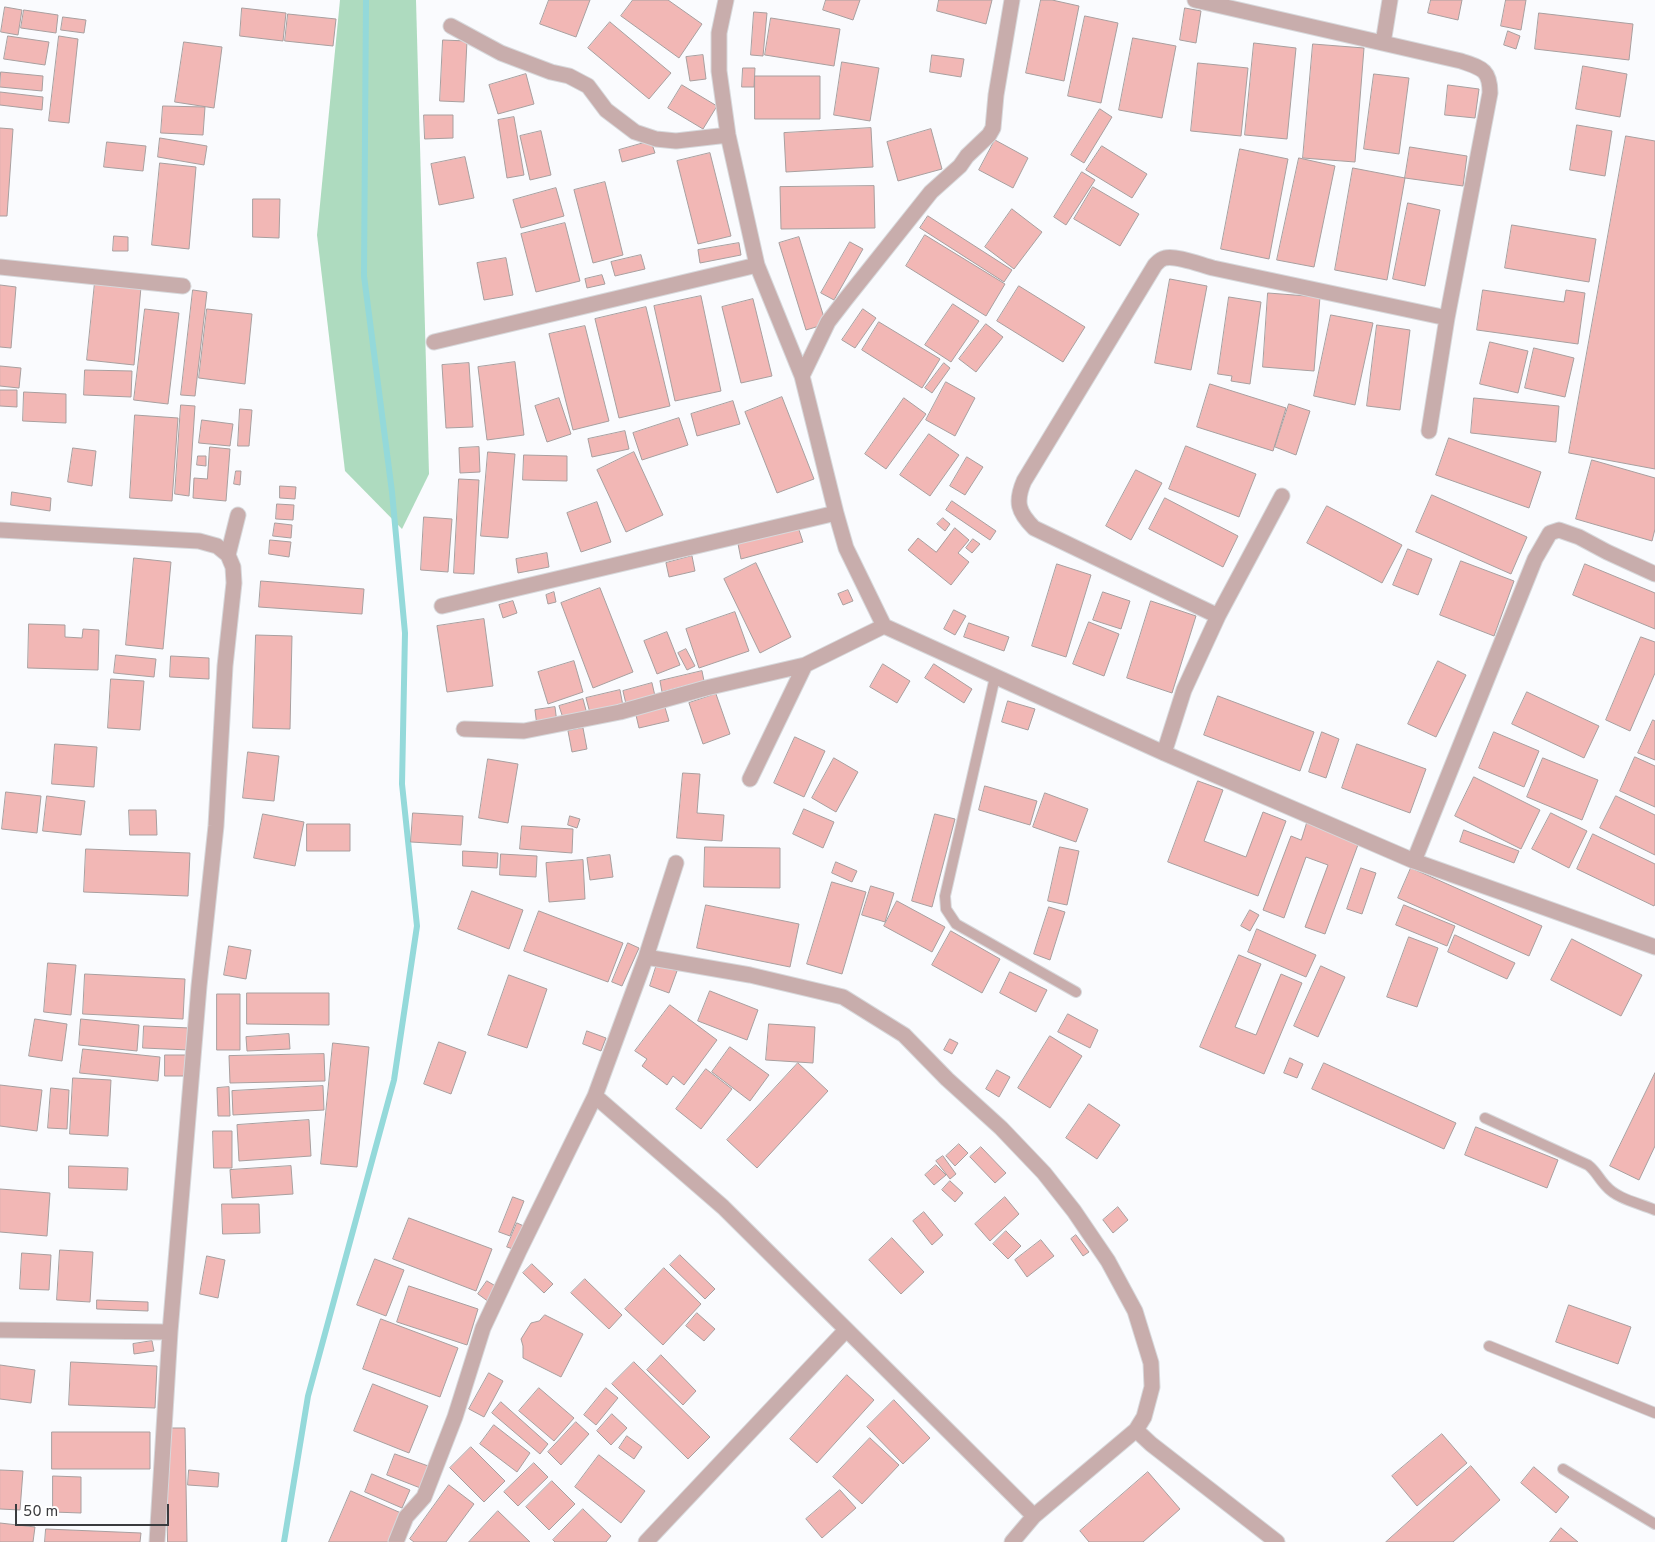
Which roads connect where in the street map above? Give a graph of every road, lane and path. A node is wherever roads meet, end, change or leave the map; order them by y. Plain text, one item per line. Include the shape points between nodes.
1 (726, 0) edge
2 (1012, 0) edge
3 (1196, 0) edge
4 (1390, 0) edge
5 (451, 26) dead end
6 (1383, 43) junction
7 (728, 135) junction
8 (758, 265) junction
9 (0, 267) edge
10 (183, 286) dead end
11 (1448, 318) junction
12 (434, 342) dead end
13 (802, 376) junction
14 (1429, 431) dead end
15 (1282, 496) dead end
16 (836, 514) junction
17 (238, 515) dead end
18 (0, 530) edge
19 (228, 555) junction
20 (1655, 574) edge
21 (442, 606) dead end
22 (1218, 616) junction
23 (884, 626) junction
24 (805, 665) junction
25 (996, 677) junction
26 (464, 729) dead end
27 (1164, 753) junction
28 (750, 779) dead end
29 (1414, 861) junction
30 (676, 863) dead end
31 (1655, 947) edge
32 (646, 956) junction
33 (1076, 992) dead end
34 (595, 1096) junction
35 (1485, 1118) dead end
36 (1655, 1210) edge
37 (0, 1330) edge
38 (846, 1330) junction
39 (170, 1332) junction
40 (1489, 1346) dead end
41 (1655, 1413) edge
42 (1136, 1430) junction
43 (1563, 1469) dead end
44 (1034, 1516) junction
45 (1655, 1524) edge
46 (157, 1542) edge
47 (396, 1542) edge
48 (646, 1542) edge
49 (1012, 1542) edge
50 (1277, 1542) edge

1 - 7 street via 719,33 719,70
2 - 13 street via 993,128 960,166 930,192 828,322
3 - 6 street
4 - 6 street
5 - 7 street via 501,53 569,76 588,86 606,110 635,132 676,141
6 - 11 street via 1479,67 1490,83
7 - 8 street
8 - 12 street
8 - 13 street
9 - 10 street
11 - 14 street
11 - 22 street via 1184,260 1166,257 1155,265 1024,481 1018,494 1020,508 1034,528
13 - 16 street
15 - 22 street
16 - 21 street
16 - 23 street via 846,548
17 - 19 street
18 - 19 street via 199,542 216,546
19 - 39 street via 234,567 234,583 225,666 216,826
20 - 29 street via 1579,537 1559,530 1550,532 1535,559
22 - 27 street via 1184,690
23 - 24 street
23 - 25 street
24 - 26 street via 620,712 524,731
24 - 28 street
25 - 27 street
25 - 33 lane via 945,896 946,909 956,924
27 - 29 street
29 - 31 street
30 - 32 street
32 - 34 street
32 - 42 street via 750,975 843,997 904,1034 1002,1128 1074,1211 1108,1261 1135,1311 1151,1363 1152,1387 1144,1417
34 - 38 street via 723,1207
34 - 47 street via 484,1328 424,1498 406,1517
35 - 36 lane via 1588,1164 1614,1193
37 - 39 street
38 - 44 street
38 - 48 street
39 - 46 street
40 - 41 lane
42 - 44 street
42 - 50 street
43 - 45 lane
44 - 49 street

